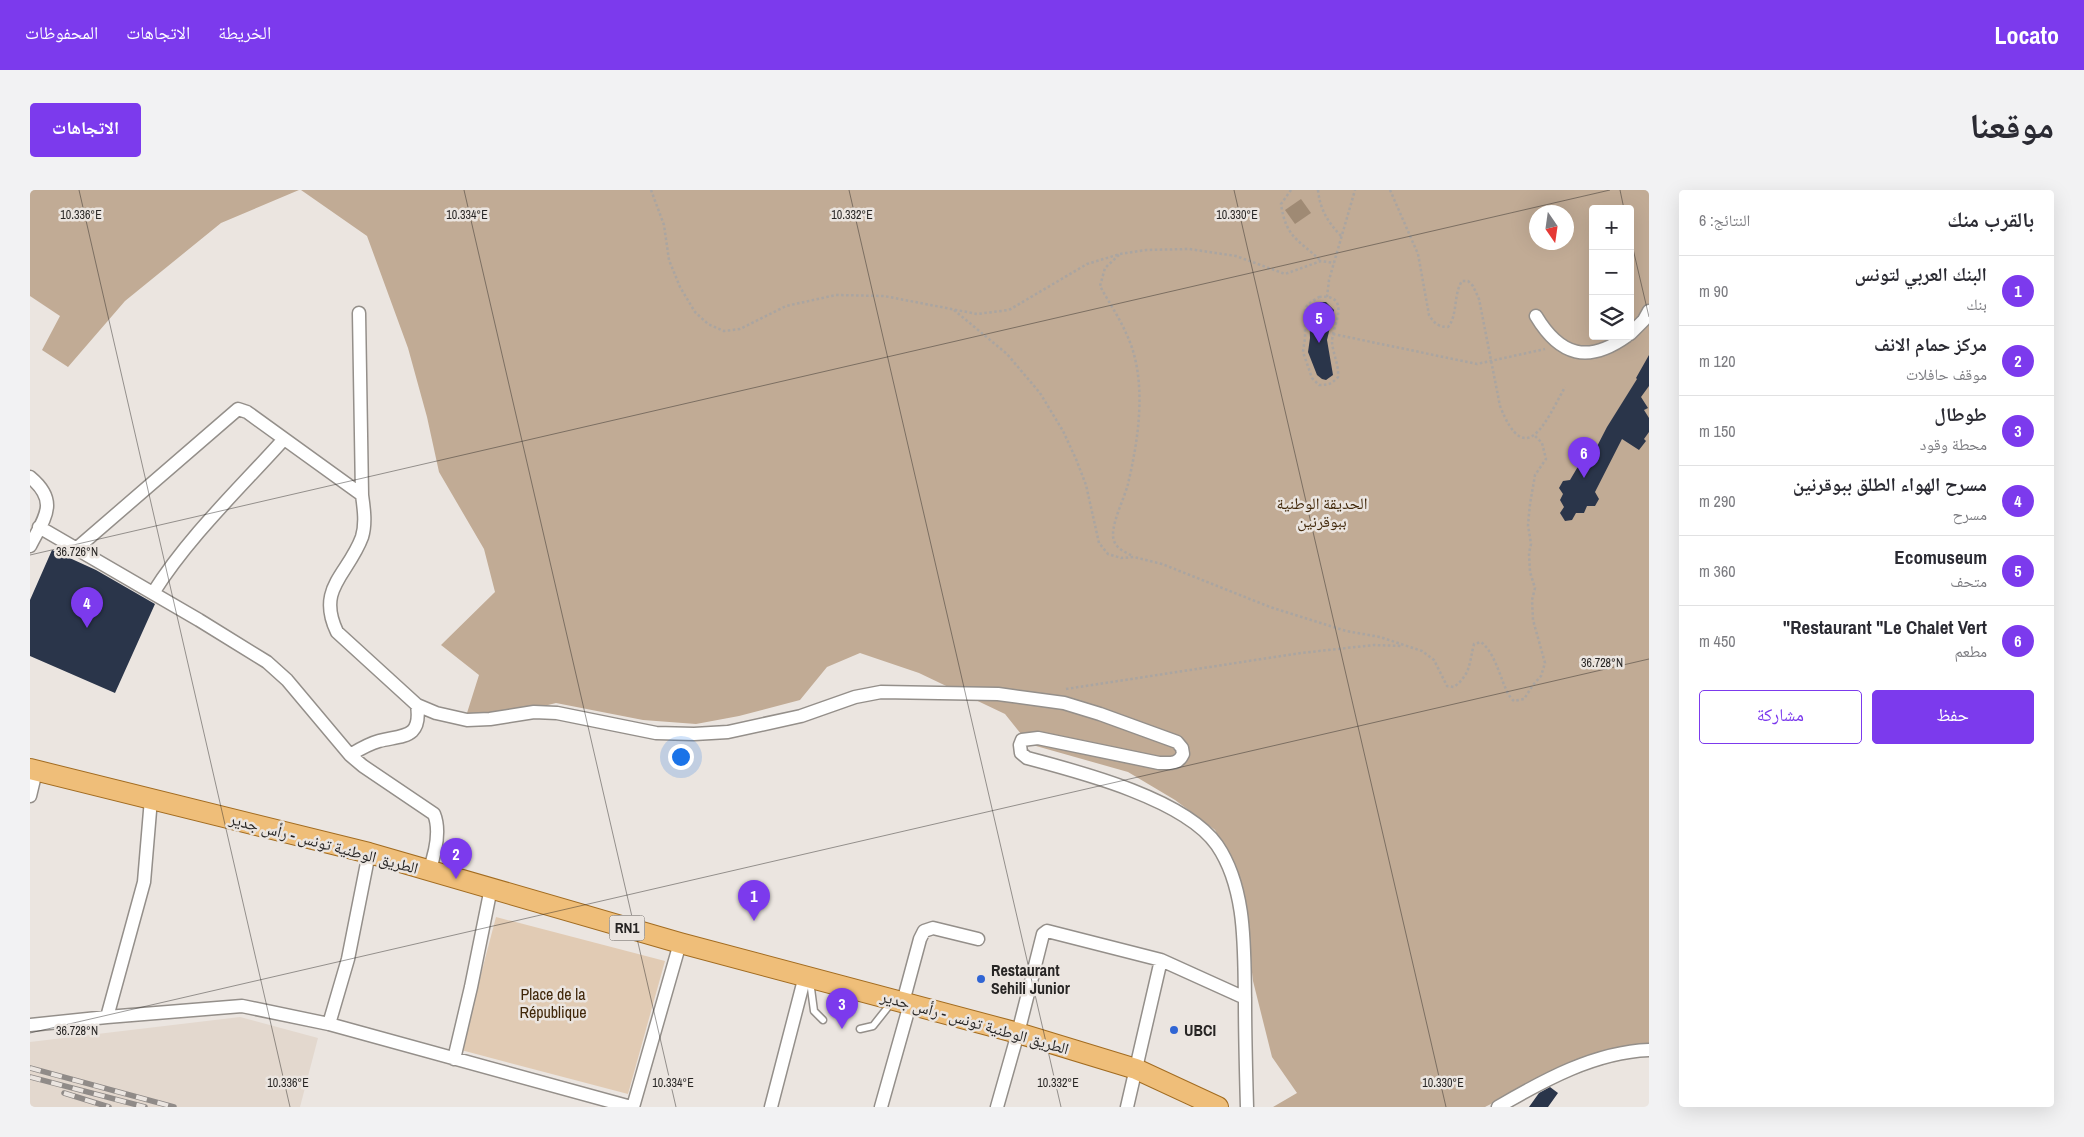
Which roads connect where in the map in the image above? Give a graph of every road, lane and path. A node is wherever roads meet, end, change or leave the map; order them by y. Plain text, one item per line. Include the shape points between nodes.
1 (651, 190) edge
2 (1291, 190) edge
3 (1318, 190) edge
4 (1355, 190) edge
5 (1390, 190) edge
6 (1342, 237) junction
7 (1120, 254) junction
8 (1321, 261) junction
9 (1334, 263) junction
10 (1327, 296) junction
11 (954, 310) junction
12 (1649, 311) edge
13 (359, 313) dead end
14 (1536, 316) dead end
15 (1634, 330) edge
16 (1333, 334) junction
17 (1620, 340) edge
18 (1545, 349) dead end
19 (1491, 361) junction
20 (1565, 387) dead end
21 (1536, 436) junction
22 (284, 439) junction
23 (30, 477) edge
24 (362, 495) junction
25 (39, 527) junction
26 (30, 546) edge
27 (76, 549) junction
28 (1134, 557) junction
29 (153, 593) junction
30 (1406, 646) junction
31 (1061, 690) dead end
32 (417, 705) junction
33 (350, 755) junction
34 (33, 770) edge
35 (30, 796) edge
36 (151, 799) junction
37 (369, 853) junction
38 (429, 871) junction
39 (491, 888) junction
40 (978, 939) dead end
41 (680, 943) junction
42 (1161, 960) junction
43 (807, 977) junction
44 (1245, 998) junction
45 (902, 1002) junction
46 (108, 1016) junction
47 (824, 1020) dead end
48 (329, 1024) junction
49 (30, 1025) edge
50 (860, 1029) dead end
51 (1018, 1033) junction
52 (1649, 1050) edge
53 (454, 1059) junction
54 (1136, 1069) junction
55 (632, 1107) edge
56 (771, 1107) edge
57 (881, 1107) edge
58 (997, 1107) edge
59 (1127, 1107) edge
60 (1218, 1107) edge
61 (1247, 1107) edge
62 (1498, 1107) edge

1 - 11 path via 680,287 695,312 708,324 724,331 740,329 786,306 836,295 884,296
2 - 8 path via 1281,204 1286,225 1292,236
3 - 6 path via 1327,221
4 - 6 path
5 - 19 path via 1418,254 1429,315 1440,327 1448,327 1452,322 1458,288 1462,281 1468,281 1479,299
6 - 9 path
7 - 8 path via 1189,250 1236,256 1285,274
7 - 11 path via 1087,264 1009,310 977,314
7 - 28 path via 1104,268 1100,286 1127,333 1140,390 1128,483 1113,536 1118,549
8 - 9 path
9 - 10 path
10 - 16 path via 1339,308
10 - 16 path via 1308,304 1303,314 1303,352 1312,378 1319,385 1333,384 1338,377
11 - 28 path via 1007,354 1040,394 1076,459 1086,485 1099,542 1108,554
12 - 15 street
13 - 24 street
14 - 17 street via 1546,334 1570,350 1595,353
16 - 19 path via 1477,364
18 - 19 path
19 - 21 path via 1506,422 1520,437
20 - 21 path
21 - 30 path via 1542,443 1546,459 1535,475 1528,525 1530,572 1535,588 1533,620 1545,664 1541,676 1524,699 1514,701 1488,648 1481,642 1474,644 1470,669 1454,687 1447,686 1434,660 1422,651
22 - 24 street
22 - 27 street via 238,408
22 - 29 street via 183,550
23 - 25 street via 41,486 46,498 48,510
24 - 32 street via 365,514 362,536 334,585 329,617 337,632
25 - 26 street
25 - 27 street
27 - 29 street
28 - 30 path via 1162,564 1270,608
29 - 33 street via 267,662 287,680
30 - 31 path via 1374,645 1301,653
32 - 33 street via 419,718 415,730 399,738 366,745
32 - 44 street via 467,720 534,712 557,713 656,733 694,734 728,732 792,718 881,692 1023,696 1064,703 1100,714 1176,742 1182,748 1180,760 1159,763 1038,738 1022,740 1021,753 1027,758 1123,786 1170,807 1200,828 1217,845 1235,887 1242,924
33 - 38 street via 434,814 437,827
34 - 35 street
34 - 36 main road, الطريق الوطنية تونس - رأس جدير / RN1
36 - 37 main road, الطريق الوطنية تونس - رأس جدير / RN1
36 - 46 street via 144,882
37 - 38 main road, الطريق الوطنية تونس - رأس جدير / RN1
37 - 48 street via 348,959
38 - 39 main road, الطريق الوطنية تونس - رأس جدير / RN1
39 - 41 main road, الطريق الوطنية تونس - رأس جدير / RN1
39 - 53 street
40 - 45 street via 933,928 924,931
41 - 43 main road, الطريق الوطنية تونس - رأس جدير / RN1
41 - 55 street
42 - 44 street
42 - 51 street via 1047,931 1043,934
42 - 54 street
43 - 45 main road, الطريق الوطنية تونس - رأس جدير / RN1
43 - 47 lane via 814,1011
43 - 56 street
44 - 61 street
45 - 50 lane via 873,1026
45 - 51 main road, الطريق الوطنية تونس - رأس جدير / RN1
45 - 57 street
46 - 48 street via 242,1006
46 - 49 street
48 - 53 street
51 - 54 main road, الطريق الوطنية تونس - رأس جدير / RN1
51 - 58 street
52 - 62 street via 1571,1068
53 - 55 street
54 - 59 street
54 - 60 main road, الطريق الوطنية تونس - رأس جدير / RN1

